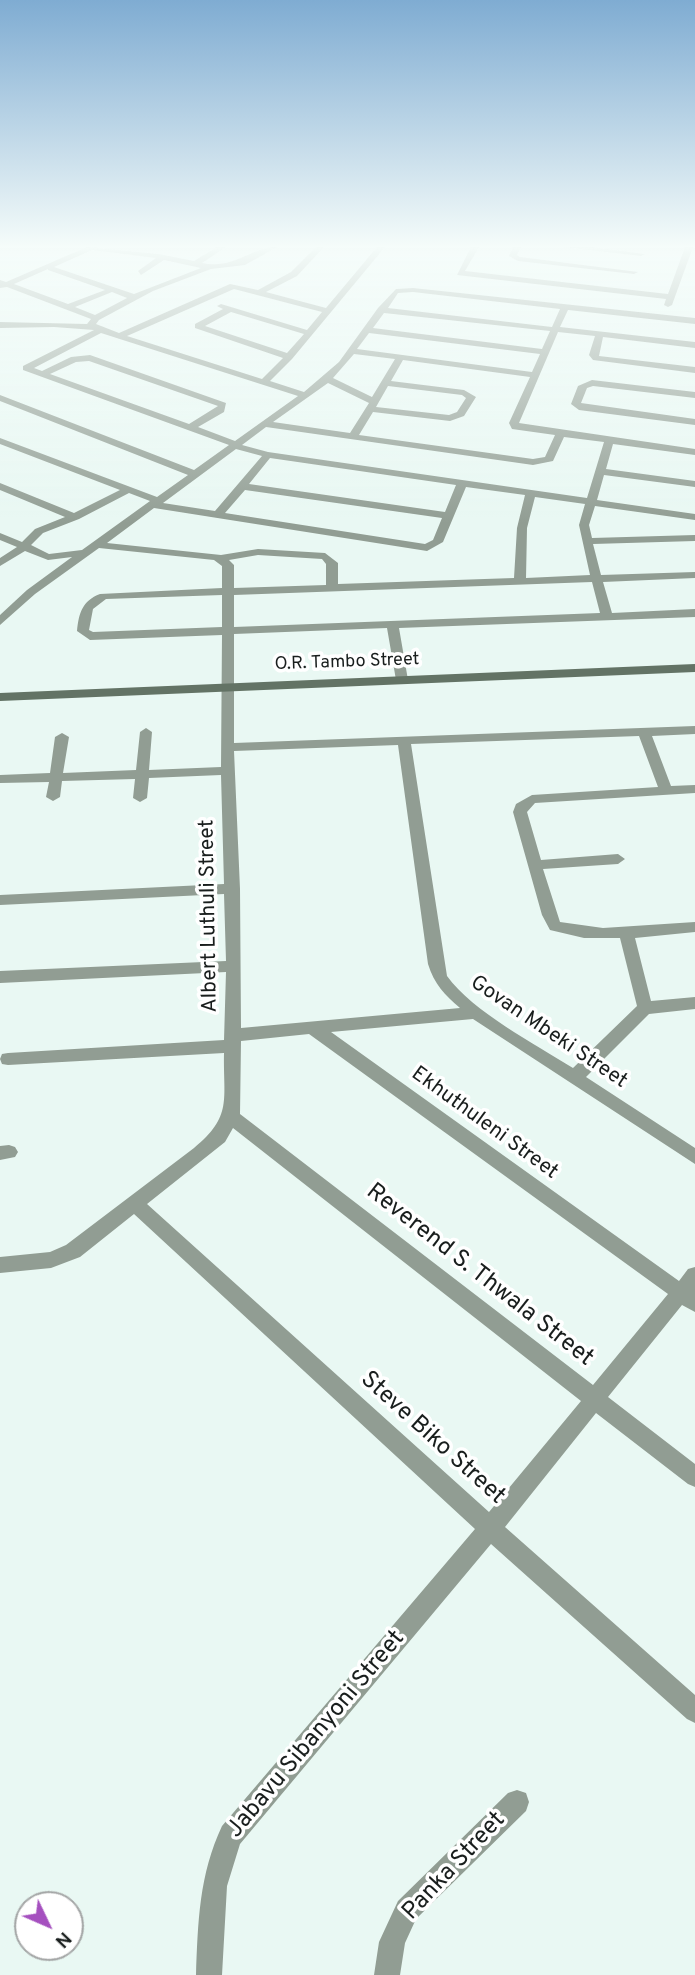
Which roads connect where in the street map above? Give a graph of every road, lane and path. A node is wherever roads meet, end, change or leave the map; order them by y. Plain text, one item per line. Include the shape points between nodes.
1 (72, 339) edge
2 (130, 339) edge
3 (237, 339) edge
4 (304, 339) edge
5 (359, 339) edge
6 (443, 339) edge
7 (552, 339) edge
8 (598, 339) edge
9 (645, 339) edge
10 (695, 345) edge
11 (351, 351) junction
12 (546, 352) junction
13 (289, 357) junction
14 (400, 358) junction
15 (695, 370) edge
16 (42, 374) junction
17 (536, 375) junction
18 (327, 379) junction
19 (265, 381) junction
20 (386, 383) junction
21 (305, 395) junction
22 (695, 395) edge
23 (0, 398) edge
24 (372, 406) junction
25 (695, 422) edge
26 (264, 424) junction
27 (190, 428) junction
28 (560, 435) junction
29 (353, 437) junction
30 (0, 441) edge
31 (609, 441) junction
32 (235, 446) junction
33 (695, 452) edge
34 (268, 456) junction
35 (515, 460) junction
36 (505, 469) dead end
37 (600, 471) junction
38 (195, 474) junction
39 (495, 477) dead end
40 (462, 483) junction
41 (695, 484) edge
42 (0, 486) edge
43 (241, 486) junction
44 (486, 486) junction
45 (128, 490) junction
46 (531, 492) junction
47 (590, 501) junction
48 (156, 503) junction
49 (216, 516) junction
50 (448, 516) junction
51 (75, 517) junction
52 (695, 517) edge
53 (0, 536) edge
54 (695, 538) edge
55 (587, 541) junction
56 (23, 546) junction
57 (94, 548) junction
58 (222, 558) junction
59 (0, 563) edge
60 (695, 575) edge
61 (596, 578) junction
62 (520, 581) junction
63 (332, 588) junction
64 (229, 592) junction
65 (695, 613) edge
66 (607, 617) junction
67 (0, 621) edge
68 (393, 626) junction
69 (229, 632) junction
70 (695, 668) edge
71 (402, 680) junction
72 (227, 687) junction
73 (0, 697) edge
74 (695, 730) edge
75 (146, 732) dead end
76 (645, 732) junction
77 (62, 737) dead end
78 (404, 742) junction
79 (227, 747) junction
80 (228, 771) junction
81 (143, 774) junction
82 (55, 778) junction
83 (0, 779) edge
84 (695, 789) edge
85 (666, 790) junction
86 (53, 797) dead end
87 (141, 798) dead end
88 (618, 859) dead end
89 (534, 865) junction
90 (233, 889) junction
91 (0, 900) edge
92 (695, 927) edge
93 (626, 932) junction
94 (234, 966) junction
95 (0, 977) edge
96 (695, 1003) edge
97 (645, 1008) junction
98 (476, 1013) junction
99 (314, 1029) junction
100 (233, 1040) junction
101 (8, 1059) dead end
102 (575, 1078) junction
103 (231, 1117) junction
104 (695, 1157) edge
105 (135, 1204) junction
106 (0, 1265) edge
107 (695, 1275) edge
108 (688, 1298) edge
109 (595, 1400) junction
110 (695, 1477) edge
111 (490, 1528) junction
112 (695, 1711) edge
113 (517, 1802) dead end
114 (209, 1975) edge
115 (387, 1975) edge

1 - 16 street via 25,367
2 - 19 street
3 - 13 street
4 - 13 street
5 - 11 street
6 - 12 street
7 - 12 street
8 - 15 street via 596,358
9 - 10 street
11 - 14 street
11 - 18 street
12 - 17 street
13 - 19 street
14 - 17 street
14 - 20 street
16 - 27 street
16 - 27 street via 74,359 90,358 223,405
17 - 28 street via 514,425
18 - 21 street
18 - 24 street
19 - 21 street
20 - 24 street
20 - 24 street via 471,397 461,414 450,418
21 - 26 street
22 - 25 street via 592,383 583,386 576,404
23 - 38 street
24 - 29 street
26 - 29 street
26 - 32 street
27 - 32 street
28 - 31 street
28 - 35 street via 549,459
29 - 35 street
30 - 45 street
31 - 33 street
31 - 37 street
32 - 34 street
32 - 38 street
34 - 40 street
34 - 43 street
35 - 36 street
37 - 41 street
37 - 47 street
38 - 48 street
39 - 44 street
40 - 44 street
40 - 50 street
42 - 51 street
43 - 49 street
43 - 50 street
44 - 46 street
45 - 48 street
45 - 51 street
46 - 47 street
46 - 62 street via 523,528
47 - 52 street
47 - 55 street via 584,521
48 - 49 street
48 - 57 street
49 - 50 street via 427,548 436,544
51 - 56 street via 39,531
53 - 56 street
54 - 55 street
55 - 61 street
56 - 57 street via 53,558
56 - 59 street
57 - 58 street
57 - 67 street via 31,592
58 - 63 street via 258,552 325,556 332,563
58 - 64 street, Albert Luthuli Street via 228,565
60 - 61 street
61 - 62 street
61 - 66 street
62 - 63 street
63 - 64 street
64 - 69 street, Albert Luthuli Street
64 - 69 street via 104,596 86,607 83,631 90,636
65 - 66 street
66 - 68 street
68 - 69 street
68 - 71 street
69 - 72 street, Albert Luthuli Street
70 - 71 street, O.R. Tambo Street
71 - 72 street, O.R. Tambo Street
72 - 73 street, O.R. Tambo Street
72 - 79 street, Albert Luthuli Street
74 - 76 street
75 - 81 street
76 - 78 street
76 - 85 street
77 - 82 street
78 - 79 street
78 - 98 street, Govan Mbeki Street via 437,971 449,990
79 - 80 street, Albert Luthuli Street
80 - 81 street
80 - 90 street, Albert Luthuli Street
81 - 82 street
81 - 87 street
82 - 83 street
82 - 86 street
84 - 85 street
85 - 89 street via 528,801 520,812
88 - 89 street
89 - 93 street via 555,926 568,931
90 - 91 street
90 - 94 street, Albert Luthuli Street
92 - 93 street
93 - 97 street
94 - 95 street
94 - 100 street, Albert Luthuli Street
96 - 97 street
97 - 102 street
98 - 99 street
98 - 102 street, Govan Mbeki Street
99 - 100 street
99 - 108 street, Ekhuthuleni Street
100 - 101 street
100 - 103 street, Albert Luthuli Street
102 - 104 street, Govan Mbeki Street
103 - 105 street via 219,1137
103 - 109 street, Reverend S. Thwala Street
105 - 106 street via 61,1257
105 - 111 street, Steve Biko Street
107 - 108 street, Jabavu Sibanyoni Street
108 - 109 street, Jabavu Sibanyoni Street
109 - 110 street, Reverend S. Thwala Street
109 - 111 street, Jabavu Sibanyoni Street
111 - 112 street, Steve Biko Street
111 - 114 street, Jabavu Sibanyoni Street via 231,1835 218,1864 212,1897
113 - 115 street, Panka Street via 407,1910 392,1942

